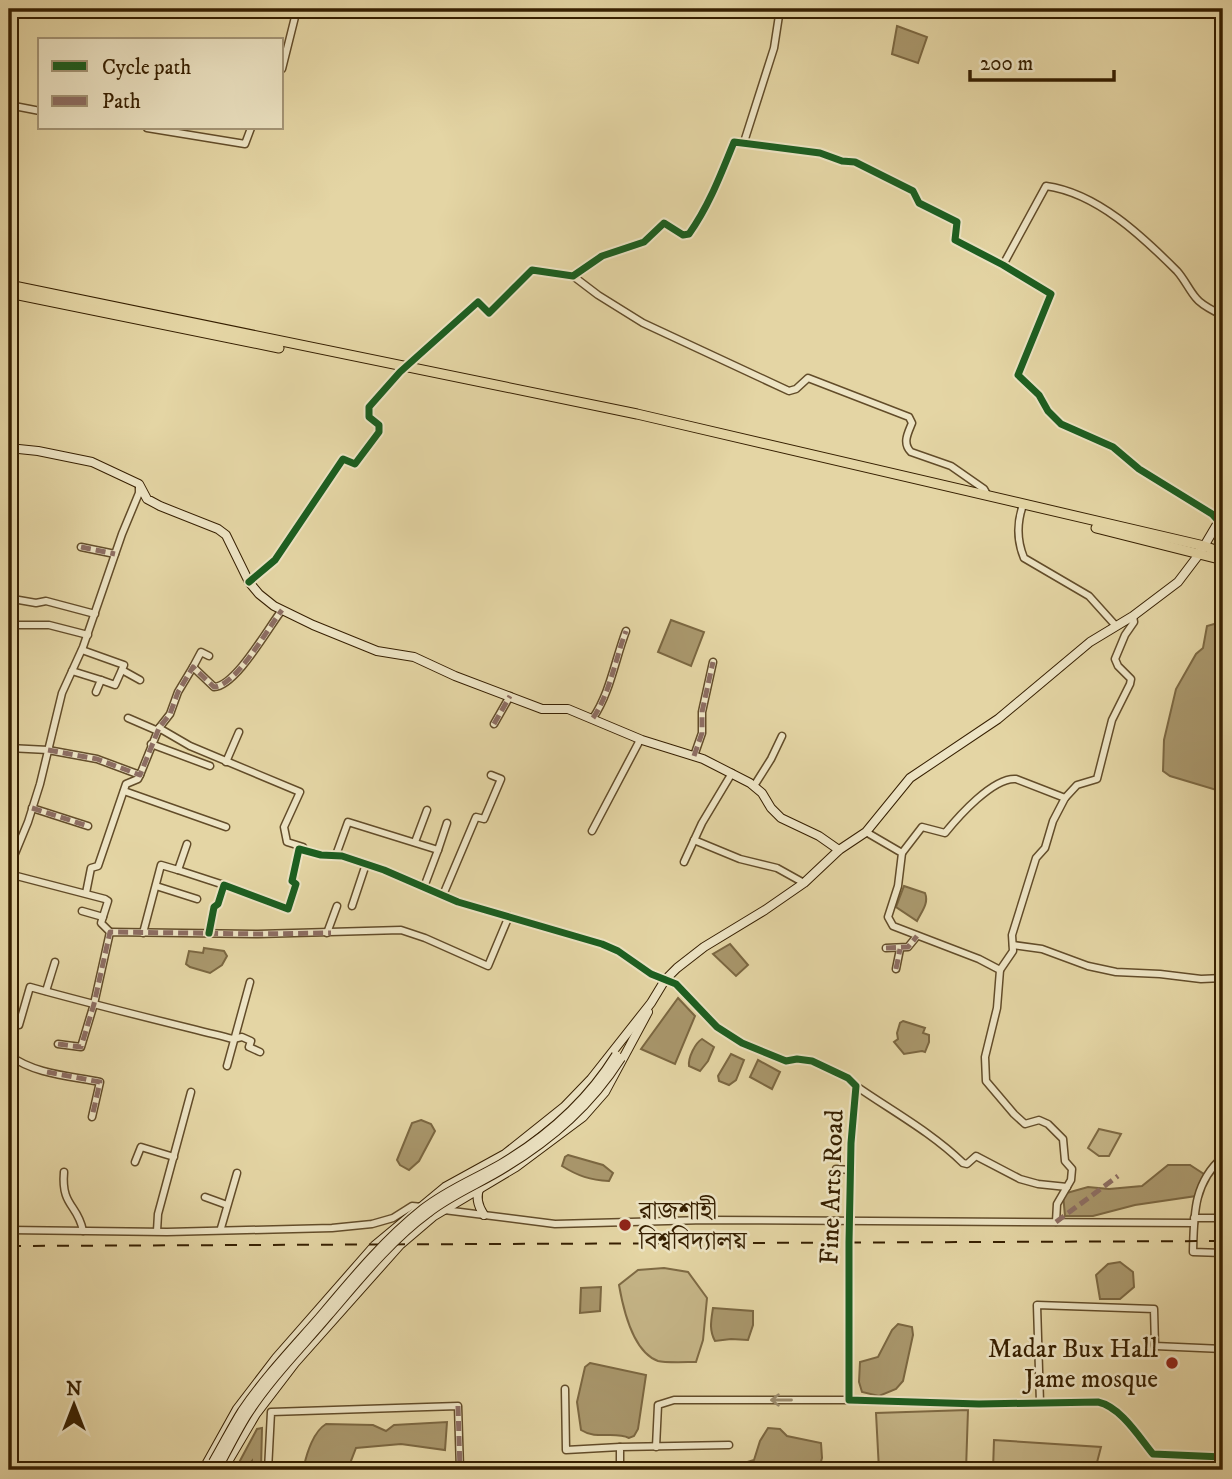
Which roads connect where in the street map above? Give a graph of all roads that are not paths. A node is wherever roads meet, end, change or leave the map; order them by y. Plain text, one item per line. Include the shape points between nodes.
1 (297, 9) edge
2 (780, 9) edge
3 (284, 61) edge
4 (9, 105) edge
5 (38, 111) edge
6 (159, 130) edge
7 (250, 130) edge
8 (744, 142) junction
9 (1003, 265) junction
10 (573, 276) junction
11 (9, 285) edge
12 (9, 293) edge
13 (1223, 316) edge
14 (403, 370) junction
15 (9, 448) edge
16 (139, 484) junction
17 (988, 496) junction
18 (1022, 507) junction
19 (1221, 520) edge
20 (81, 547) dead end
21 (1202, 550) junction
22 (1223, 553) edge
23 (115, 554) junction
24 (1223, 560) edge
25 (249, 582) junction
26 (13, 599) dead end
27 (282, 610) junction
28 (95, 614) junction
29 (1133, 616) junction
30 (9, 625) edge
31 (1115, 626) junction
32 (626, 631) dead end
33 (88, 635) junction
34 (82, 650) junction
35 (209, 656) dead end
36 (713, 662) dead end
37 (193, 667) junction
38 (122, 670) junction
39 (72, 671) junction
40 (101, 680) junction
41 (140, 680) dead end
42 (96, 692) dead end
43 (510, 696) junction
44 (128, 718) dead end
45 (593, 718) junction
46 (494, 723) dead end
47 (159, 729) junction
48 (239, 732) dead end
49 (782, 736) dead end
50 (640, 740) junction
51 (152, 744) junction
52 (9, 748) edge
53 (48, 750) junction
54 (694, 756) junction
55 (226, 762) junction
56 (210, 766) dead end
57 (732, 773) junction
58 (139, 775) junction
59 (491, 775) dead end
60 (754, 786) junction
61 (124, 791) junction
62 (1065, 798) junction
63 (32, 808) junction
64 (428, 810) dead end
65 (447, 823) dead end
66 (88, 826) dead end
67 (226, 827) dead end
68 (592, 831) dead end
69 (866, 832) junction
70 (694, 840) junction
71 (415, 842) junction
72 (187, 844) dead end
73 (438, 850) junction
74 (839, 850) junction
75 (902, 853) junction
76 (327, 855) junction
77 (336, 855) junction
78 (684, 862) dead end
79 (366, 864) junction
80 (9, 868) edge
81 (178, 870) junction
82 (9, 874) edge
83 (804, 883) junction
84 (224, 885) junction
85 (156, 886) junction
86 (424, 887) junction
87 (86, 893) junction
88 (443, 895) junction
89 (197, 900) dead end
90 (337, 906) dead end
91 (352, 906) dead end
92 (82, 911) dead end
93 (509, 916) junction
94 (103, 917) junction
95 (110, 932) junction
96 (143, 933) junction
97 (209, 933) junction
98 (327, 933) junction
99 (917, 936) junction
100 (1013, 945) junction
101 (886, 948) dead end
102 (900, 949) junction
103 (55, 962) dead end
104 (897, 969) dead end
105 (1000, 970) junction
106 (1223, 978) edge
107 (665, 980) junction
108 (250, 982) dead end
109 (46, 991) junction
110 (94, 1004) junction
111 (9, 1024) edge
112 (235, 1039) junction
113 (628, 1040) junction
114 (58, 1044) dead end
115 (260, 1052) dead end
116 (9, 1055) edge
117 (227, 1066) dead end
118 (856, 1086) junction
119 (191, 1092) dead end
120 (92, 1117) dead end
121 (174, 1157) junction
122 (1223, 1157) edge
123 (135, 1161) dead end
124 (836, 1169) dead end
125 (851, 1170) junction
126 (64, 1172) dead end
127 (237, 1173) dead end
128 (480, 1187) junction
129 (1067, 1187) junction
130 (205, 1197) dead end
131 (227, 1205) junction
132 (419, 1206) junction
133 (443, 1210) junction
134 (484, 1215) junction
135 (1223, 1218) edge
136 (1194, 1220) junction
137 (850, 1221) junction
138 (1056, 1222) junction
139 (221, 1228) junction
140 (9, 1230) edge
141 (83, 1231) junction
142 (157, 1231) junction
143 (1223, 1253) edge
144 (1223, 1349) edge
145 (565, 1389) dead end
146 (849, 1400) junction
147 (1040, 1403) junction
148 (729, 1445) dead end
149 (620, 1447) junction
150 (656, 1447) junction
151 (1223, 1457) edge
152 (218, 1467) edge
153 (205, 1470) edge
154 (268, 1470) edge
155 (460, 1470) edge
156 (620, 1470) edge

1 - 3 street
2 - 8 street via 774,48
4 - 5 street
6 - 7 street via 245,144
8 - 9 street via 820,153 872,170 913,191 919,203 957,222 955,240
8 - 10 street via 734,142 689,234 664,223 644,242 602,256
9 - 13 street via 1046,186 1055,187 1110,213 1171,265 1197,300
9 - 19 street via 1051,294 1018,375 1048,411 1061,424 1113,447 1139,469
10 - 14 street via 532,270 489,313 478,302
10 - 17 street via 643,323 789,391 808,378 909,417 912,423 906,448 951,466 985,489
11 - 14 main road
12 - 14 main road
14 - 17 main road via 637,414
14 - 18 main road
14 - 25 street via 369,407 369,417 379,425 379,432 355,464 343,459 275,560
15 - 16 main road via 92,462
16 - 23 street
16 - 25 main road via 147,499 226,536
17 - 18 main road
18 - 21 main road
18 - 31 street via 1019,538 1024,558 1089,596
19 - 21 main road
20 - 23 street
21 - 22 main road
21 - 24 main road
21 - 29 main road via 1178,582
23 - 28 street
25 - 27 main road
26 - 28 street via 46,601
27 - 37 street via 225,684 214,687
27 - 43 main road via 377,651 414,657
28 - 33 street
29 - 31 main road
29 - 62 street via 1115,659 1131,678 1130,684 1112,720 1097,779 1077,785
30 - 33 street via 49,625
31 - 69 main road via 998,719 910,778
32 - 45 street
33 - 34 street
34 - 38 street via 124,665
34 - 39 street
35 - 37 street via 201,652
36 - 54 street
37 - 47 street
38 - 40 street via 116,685
38 - 41 street
39 - 40 street
39 - 53 street
40 - 42 street
43 - 45 main road via 542,709 568,709
43 - 46 street
44 - 47 street
45 - 50 main road
47 - 51 street
47 - 55 street
48 - 55 street
49 - 60 street
50 - 54 main road
50 - 68 street
51 - 56 street
51 - 58 street
52 - 53 street
53 - 58 street via 97,759
53 - 63 street
54 - 57 main road
55 - 76 street via 300,792 284,827 287,842
57 - 60 main road
57 - 70 street
58 - 61 street
59 - 88 street via 501,779 484,819 476,817
60 - 74 main road via 781,818
61 - 67 street
61 - 87 street via 98,866 91,868
62 - 75 street via 1007,778 967,806 945,833 922,827
62 - 100 street via 1045,848 1035,858 1012,934
63 - 66 street
63 - 80 street
64 - 71 street
65 - 73 street
69 - 74 main road
69 - 75 street
70 - 78 street
70 - 83 street via 777,868
71 - 73 street
71 - 77 street via 348,822
72 - 81 street
73 - 86 street
74 - 83 main road
75 - 99 street via 888,917 893,926
76 - 77 street, Fine Arts Road
76 - 84 street, Fine Arts Road via 299,849 288,909
77 - 79 street, Fine Arts Road
79 - 86 street, Fine Arts Road
79 - 91 street
81 - 84 street
81 - 85 street via 161,865
82 - 87 street
83 - 107 main road via 704,947
84 - 97 street
85 - 89 street
85 - 96 street
86 - 88 street, Fine Arts Road
87 - 94 street via 107,901
88 - 93 street, Fine Arts Road
90 - 98 street
92 - 94 street
93 - 98 street via 488,966 401,930
93 - 107 street, Fine Arts Road via 602,944
94 - 95 street via 101,923
95 - 96 street
95 - 110 street
96 - 97 street
97 - 98 street
99 - 102 street
99 - 105 street
100 - 105 street
100 - 106 street via 1116,972
101 - 102 street
102 - 104 street
103 - 109 street
105 - 129 street via 997,1008 985,1057 986,1081 1025,1124 1039,1120 1063,1139 1065,1161 1072,1169
107 - 113 main road via 644,1024
107 - 118 street, Fine Arts Road via 676,984 717,1027 742,1043 786,1061 812,1061
108 - 112 street
109 - 110 street
109 - 111 street via 30,987 19,1025
110 - 112 street
110 - 114 street via 81,1047
112 - 115 street via 251,1041 249,1047
112 - 117 street
113 - 128 main road via 605,1092 583,1117 516,1167
113 - 132 main road via 564,1107 505,1154
113 - 152 main road, bridge via 577,1107 502,1163 463,1183 398,1230 242,1412
116 - 120 street via 47,1072 100,1083
118 - 125 street, Fine Arts Road
118 - 129 street via 936,1138 963,1163 976,1156 1020,1179
119 - 121 street
121 - 123 street via 141,1147
121 - 142 street
122 - 136 street via 1196,1196
124 - 125 street
125 - 137 street, Fine Arts Road
126 - 141 street via 68,1204 80,1217
127 - 131 street
128 - 133 main road
128 - 134 main road via 477,1198
129 - 138 street via 1057,1204
130 - 131 street
131 - 139 street
132 - 133 street
132 - 139 street via 372,1224
132 - 153 main road via 348,1272 276,1359 237,1409
133 - 134 street
133 - 152 main road via 400,1245 295,1363
134 - 137 street via 555,1224
135 - 136 street
136 - 138 street
136 - 143 street via 1193,1252
137 - 138 street
137 - 146 street, Fine Arts Road
139 - 142 street
140 - 141 street
141 - 142 street
144 - 147 street via 1155,1346 1154,1309 1037,1305
145 - 149 street via 566,1450
146 - 147 street
146 -> 150 street via 674,1400 658,1405
147 - 151 street via 1106,1404 1153,1454
148 - 150 street
149 - 150 street
149 - 156 street
152 - 153 main road
154 - 155 street via 271,1412 458,1406

